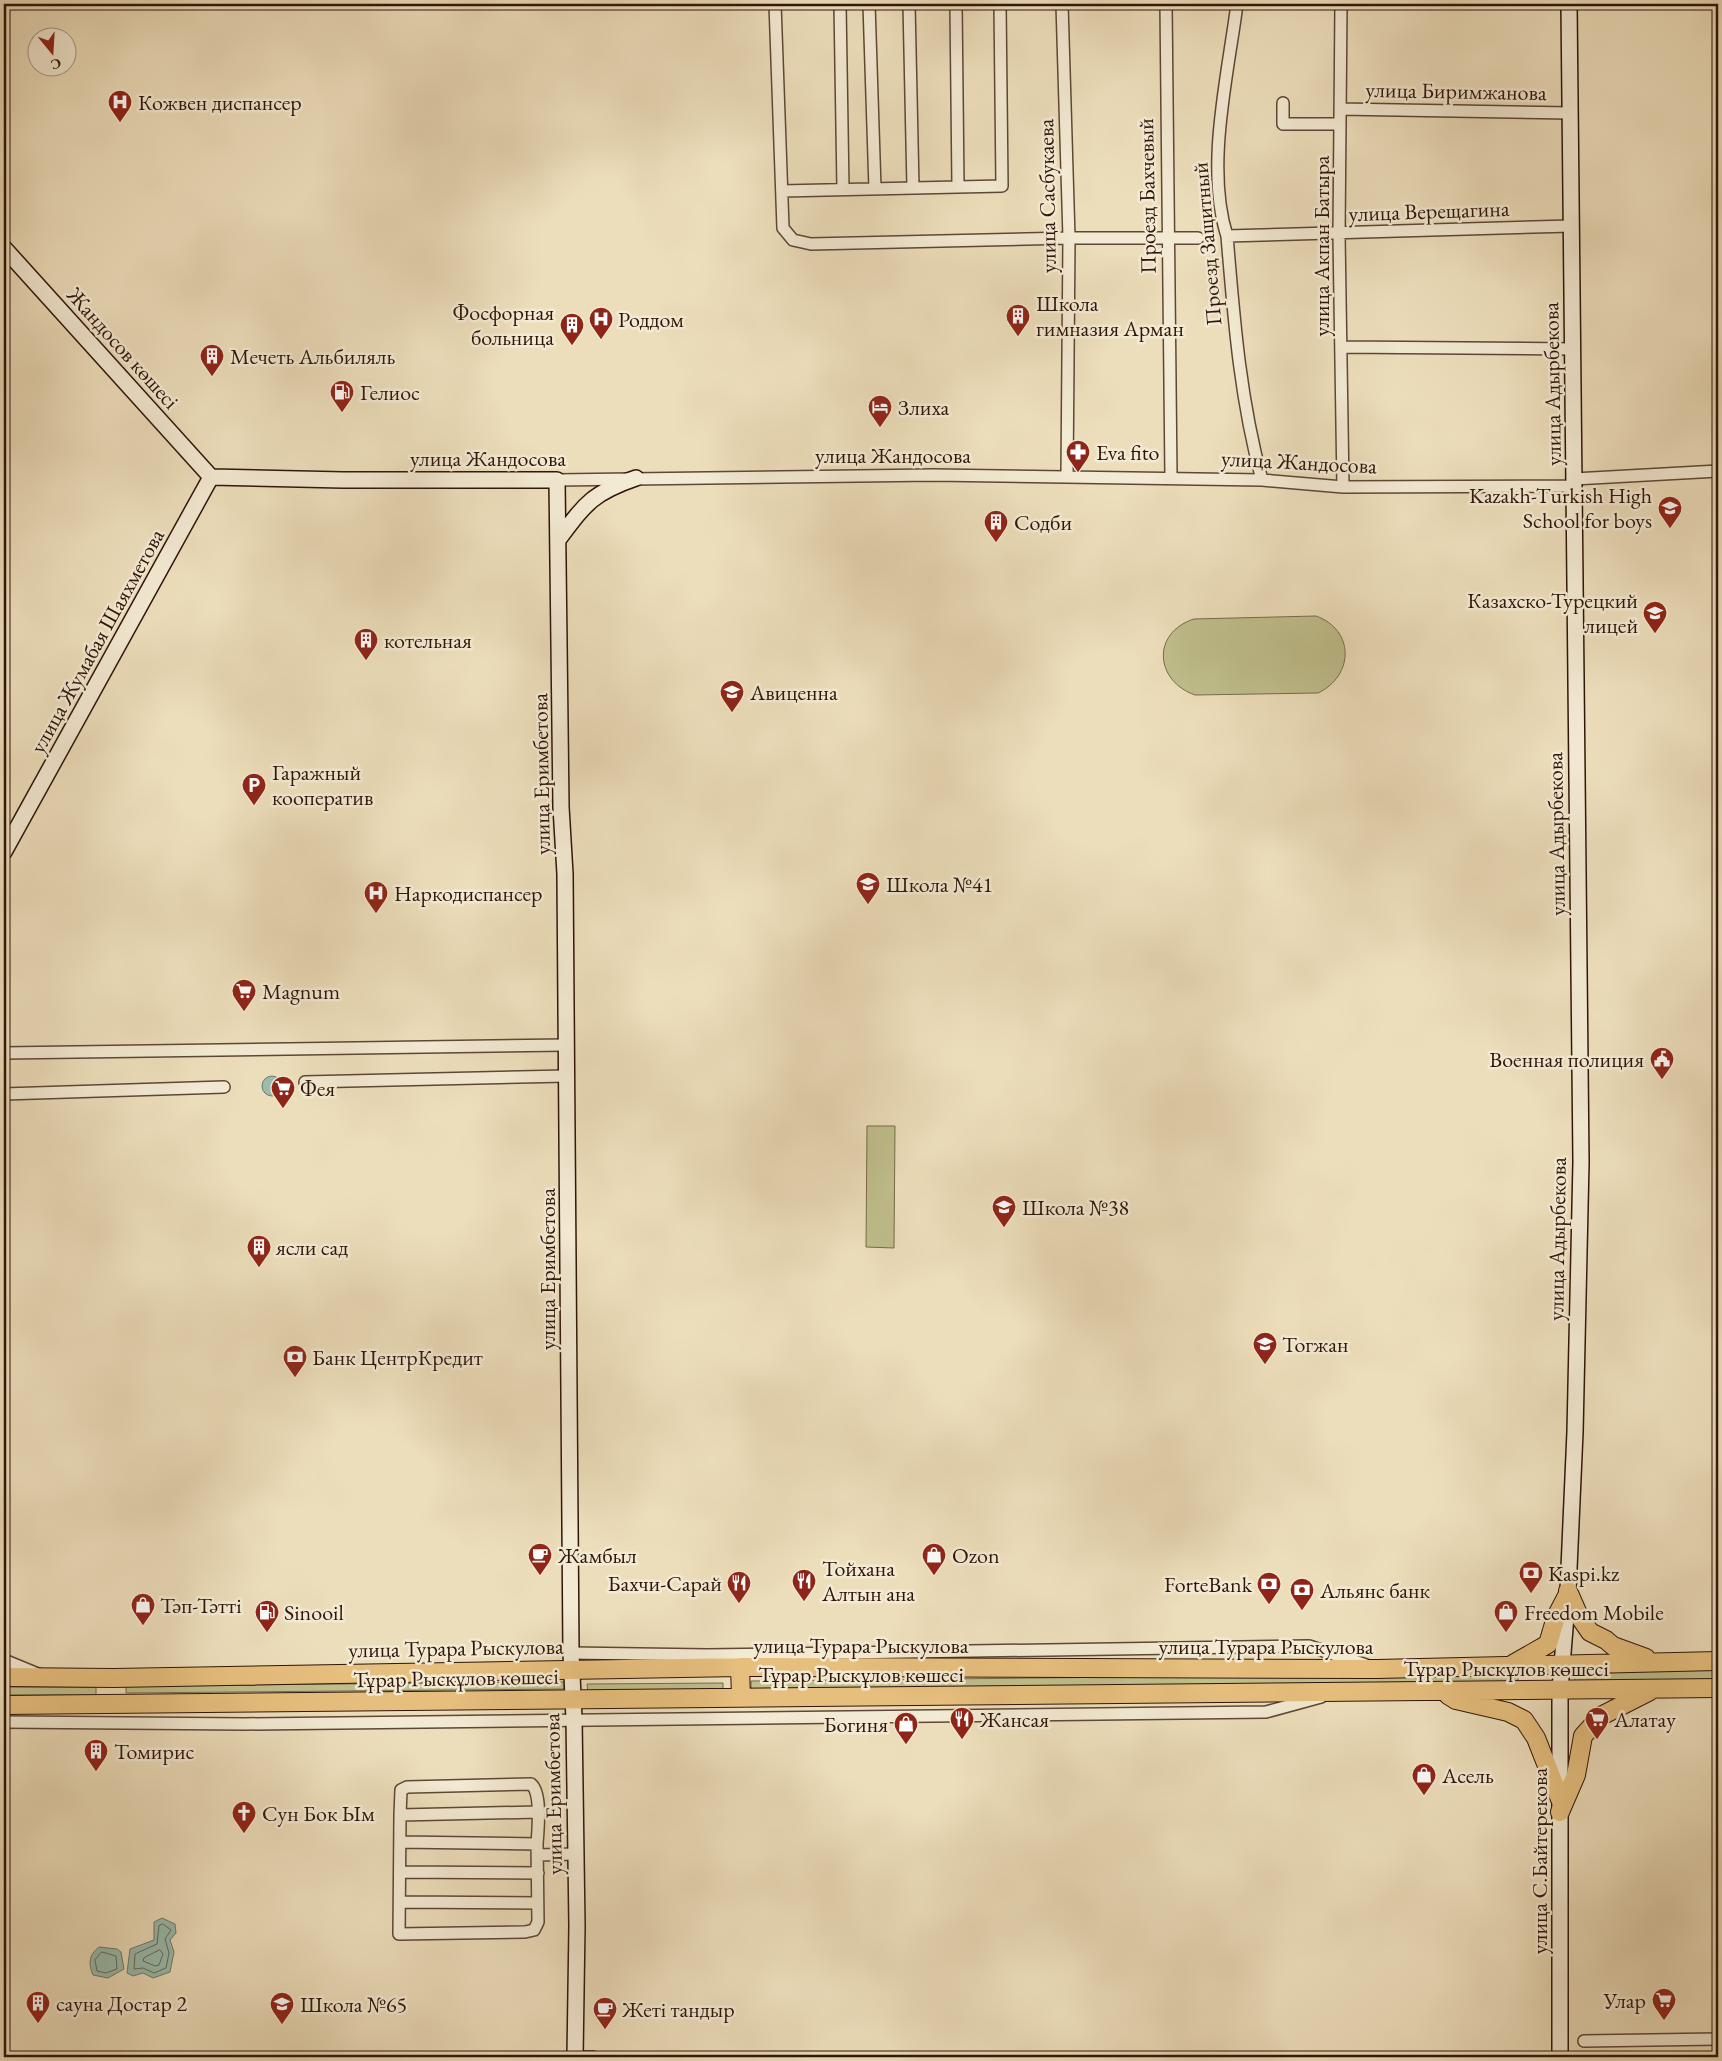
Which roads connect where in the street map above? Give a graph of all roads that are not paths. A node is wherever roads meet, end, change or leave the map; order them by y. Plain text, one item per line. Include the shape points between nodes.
1 (775, 4) edge
2 (840, 4) edge
3 (869, 4) edge
4 (909, 4) edge
5 (956, 4) edge
6 (1000, 4) edge
7 (1062, 4) edge
8 (1166, 4) edge
9 (1237, 4) edge
10 (1341, 4) edge
11 (1569, 4) edge
12 (1283, 103) dead end
13 (1340, 109) junction
14 (1570, 113) junction
15 (1340, 124) junction
16 (958, 187) junction
17 (913, 188) junction
18 (843, 189) junction
19 (875, 189) junction
20 (782, 191) junction
21 (1571, 226) junction
22 (1339, 235) junction
23 (1228, 236) junction
24 (1168, 237) junction
25 (1069, 238) junction
26 (1198, 238) dead end
27 (4, 248) edge
28 (1341, 347) junction
29 (1572, 349) junction
30 (1718, 471) edge
31 (211, 477) junction
32 (1067, 477) junction
33 (636, 478) junction
34 (1171, 478) junction
35 (557, 480) junction
36 (1262, 480) junction
37 (1574, 482) junction
38 (1343, 487) junction
39 (558, 540) junction
40 (4, 852) edge
41 (566, 1045) junction
42 (4, 1053) edge
43 (566, 1076) junction
44 (305, 1082) dead end
45 (224, 1087) dead end
46 (4, 1094) edge
47 (1567, 1594) junction
48 (697, 1655) junction
49 (4, 1660) edge
50 (572, 1661) junction
51 (1718, 1661) edge
52 (1658, 1662) junction
53 (1561, 1664) junction
54 (1510, 1665) junction
55 (740, 1667) junction
56 (657, 1668) junction
57 (1377, 1669) junction
58 (4, 1677) edge
59 (44, 1677) junction
60 (114, 1678) junction
61 (1718, 1688) edge
62 (1560, 1690) junction
63 (1652, 1690) junction
64 (1342, 1691) junction
65 (1441, 1691) junction
66 (741, 1697) junction
67 (574, 1700) junction
68 (4, 1704) edge
69 (113, 1704) junction
70 (574, 1719) junction
71 (4, 1722) edge
72 (1560, 1805) junction
73 (538, 1812) junction
74 (400, 1815) junction
75 (400, 1842) junction
76 (538, 1850) junction
77 (575, 1854) junction
78 (400, 1872) junction
79 (538, 1872) junction
80 (400, 1902) junction
81 (537, 1903) junction
82 (1718, 2039) edge
83 (1584, 2041) dead end
84 (574, 2057) edge
85 (593, 2057) edge
86 (1560, 2057) edge

1 - 20 street
2 - 18 street
3 - 19 street
4 - 17 street
5 - 16 street
6 - 16 street via 1002,186
7 - 25 street, улица Сасбукаева
8 - 24 street, Проезд Бахчевый
9 - 23 street, Проезд Защитный via 1218,140 1221,216
10 - 13 street, улица Акпан Батыра
11 - 14 main road, улица Адырбекова
12 - 15 street via 1283,124
13 - 14 street, улица Биримжанова
13 - 15 street, улица Акпан Батыра
14 - 21 main road, улица Адырбекова
15 - 22 street, улица Акпан Батыра
16 - 17 street
17 - 19 street
18 - 19 street
18 - 20 street
20 - 25 street via 783,228 793,240 801,243
21 - 22 street, улица Верещагина
21 - 29 main road, улица Адырбекова
22 - 23 street, улица Верещагина
22 - 28 street, улица Акпан Батыра
23 - 36 street, Проезд Защитный via 1238,365
24 - 25 street
24 - 26 street
24 - 34 street, Проезд Бахчевый
25 - 32 street, улица Сасбукаева
27 - 31 main road, Жандосов көшесі
28 - 29 street
28 - 38 street, улица Акпан Батыра
29 - 37 main road, улица Адырбекова
30 - 37 street, улица Жандосова
31 - 35 main road, улица Жандосова
31 - 40 main road, улица Жумабая Шаяхметова
32 - 33 street, улица Жандосова
32 - 34 street, улица Жандосова
33 - 35 street, улица Жандосова
33 - 39 main road via 609,487 592,498
34 - 36 street, улица Жандосова
35 - 39 main road, улица Еримбетова
36 - 38 street, улица Жандосова
37 - 38 street, улица Жандосова
37 - 47 main road, улица Адырбекова via 1581,1162 1575,1432
39 - 41 main road, улица Еримбетова
41 - 42 street
41 - 43 main road, улица Еримбетова
43 - 44 street
43 - 50 main road, улица Еримбетова
45 - 46 street
47 - 52 main road via 1590,1632 1613,1646
47 - 53 main road, улица Адырбекова
47 - 54 main road via 1548,1644
48 - 50 street
48 - 56 street
48 - 57 street via 1308,1646
49 - 59 street
50 - 56 main road, улица Турара Рыскулова
50 - 60 main road, улица Турара Рыскулова
50 - 67 main road, улица Еримбетова
51 - 52 main road, улица Турара Рыскулова
52 - 53 main road, улица Турара Рыскулова
53 - 54 main road, улица Турара Рыскулова
53 - 62 main road, улица С.Байтерекова
54 - 57 main road, улица Турара Рыскулова
55 - 56 main road, улица Турара Рыскулова
55 - 57 main road, улица Турара Рыскулова
55 - 66 main road
58 - 59 main road, улица Турара Рыскулова
59 - 60 main road, улица Турара Рыскулова
60 - 69 main road
61 - 63 main road, Тұрар Рыскұлов көшесі
62 - 63 main road, Тұрар Рыскұлов көшесі
62 - 65 main road, Тұрар Рыскұлов көшесі
62 - 72 main road, улица С.Байтерекова
63 - 72 main road via 1602,1716 1583,1736 1576,1775
64 - 65 main road, Тұрар Рыскұлов көшесі
64 - 66 main road, Тұрар Рыскұлов көшесі
64 - 70 street via 1266,1712
65 - 72 main road via 1456,1700 1508,1712 1524,1720 1536,1738
66 - 67 main road, Тұрар Рыскұлов көшесі
67 - 69 main road, Тұрар Рыскұлов көшесі
67 - 70 main road, улица Еримбетова
68 - 69 main road, Тұрар Рыскұлов көшесі
70 - 71 street via 245,1724
70 - 77 main road, улица Еримбетова
72 - 86 main road, улица С.Байтерекова
73 - 74 street
73 - 74 street via 538,1792 531,1784 407,1787 399,1795
73 - 76 street
74 - 75 street
75 - 76 street
75 - 78 street
76 - 77 street
76 - 79 street
77 - 84 main road, улица Еримбетова
78 - 79 street
78 - 80 street
79 - 81 street
80 - 81 street
80 - 81 street via 398,1931 402,1936 534,1930 538,1922
82 - 83 street
84 - 85 street

